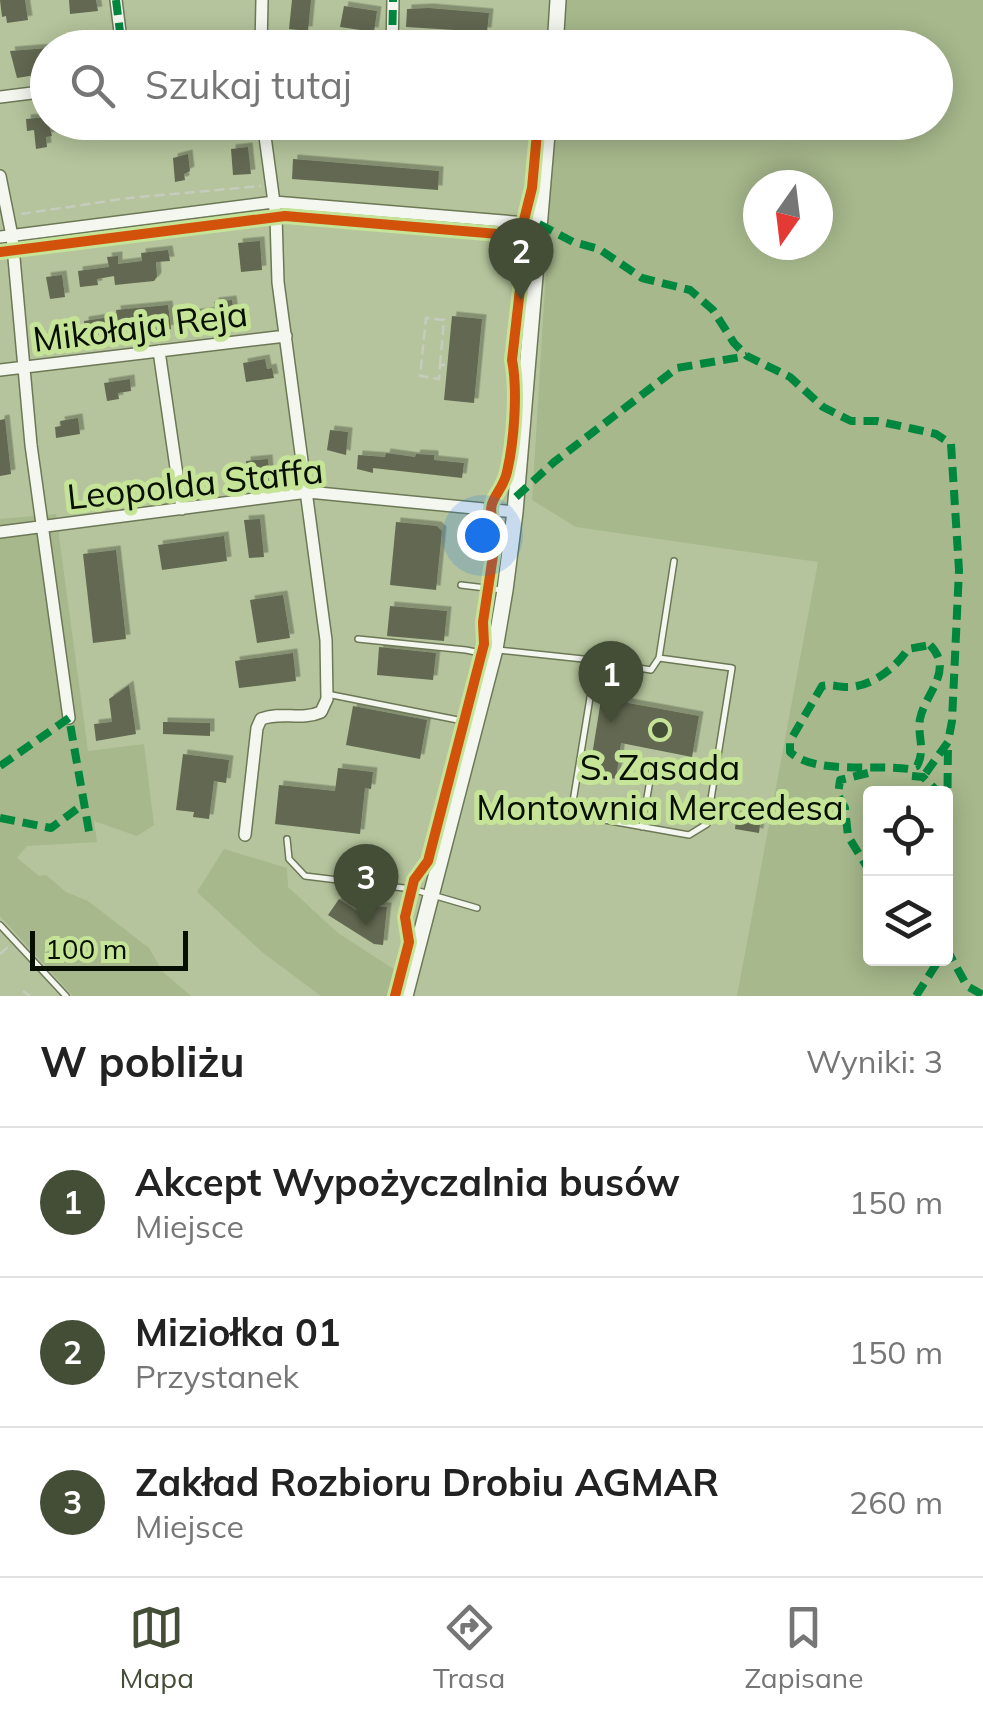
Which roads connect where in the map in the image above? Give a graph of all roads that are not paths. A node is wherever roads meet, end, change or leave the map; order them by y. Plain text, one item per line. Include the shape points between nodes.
1 (116, 0) edge
2 (262, 0) edge
3 (393, 0) edge
4 (558, 0) edge
5 (120, 30) edge
6 (261, 30) edge
7 (392, 30) edge
8 (556, 30) edge
9 (30, 93) edge
10 (0, 97) edge
11 (265, 140) edge
12 (546, 140) edge
13 (0, 176) edge
14 (274, 202) junction
15 (539, 224) junction
16 (6, 236) edge
17 (286, 336) junction
18 (159, 351) junction
19 (24, 367) junction
20 (0, 370) edge
21 (308, 492) junction
22 (182, 509) junction
23 (514, 512) junction
24 (42, 526) junction
25 (0, 532) edge
26 (468, 540) dead end
27 (511, 544) junction
28 (674, 560) dead end
29 (461, 585) dead end
30 (505, 590) junction
31 (358, 639) dead end
32 (494, 653) junction
33 (658, 658) junction
34 (596, 662) junction
35 (327, 694) junction
36 (70, 718) dead end
37 (476, 723) junction
38 (652, 768) dead end
39 (642, 827) junction
40 (245, 835) dead end
41 (288, 839) dead end
42 (433, 894) junction
43 (478, 908) dead end
44 (0, 925) edge
45 (66, 996) edge
46 (406, 996) edge

1 - 5 street
2 - 6 street
3 - 7 street
4 - 8 street
9 - 10 street
11 - 14 street
12 - 15 street
13 - 16 street
14 - 15 street
14 - 16 street
14 - 17 street
15 - 23 street
16 - 19 street
17 - 18 street, Mikołaja Reja
17 - 21 street
18 - 19 street, Mikołaja Reja
18 - 22 street
19 - 20 street, Mikołaja Reja
19 - 24 street
21 - 22 street, Leopolda Staffa
21 - 23 street, Leopolda Staffa
21 - 35 street
22 - 24 street, Leopolda Staffa
23 - 27 street
24 - 25 street, Leopolda Staffa
24 - 36 street
26 - 27 lane
27 - 30 street
28 - 33 lane
29 - 30 lane
30 - 32 street
31 - 32 lane
32 - 34 lane
32 - 37 street
33 - 34 lane via 650,670
33 - 39 lane via 732,668 707,824 688,835
34 - 39 lane via 571,814
35 - 37 lane
35 - 40 street via 321,712 308,718 261,719
37 - 42 street
38 - 39 lane
41 - 42 lane via 289,859 305,876
42 - 43 lane
42 - 46 street
44 - 45 lane

